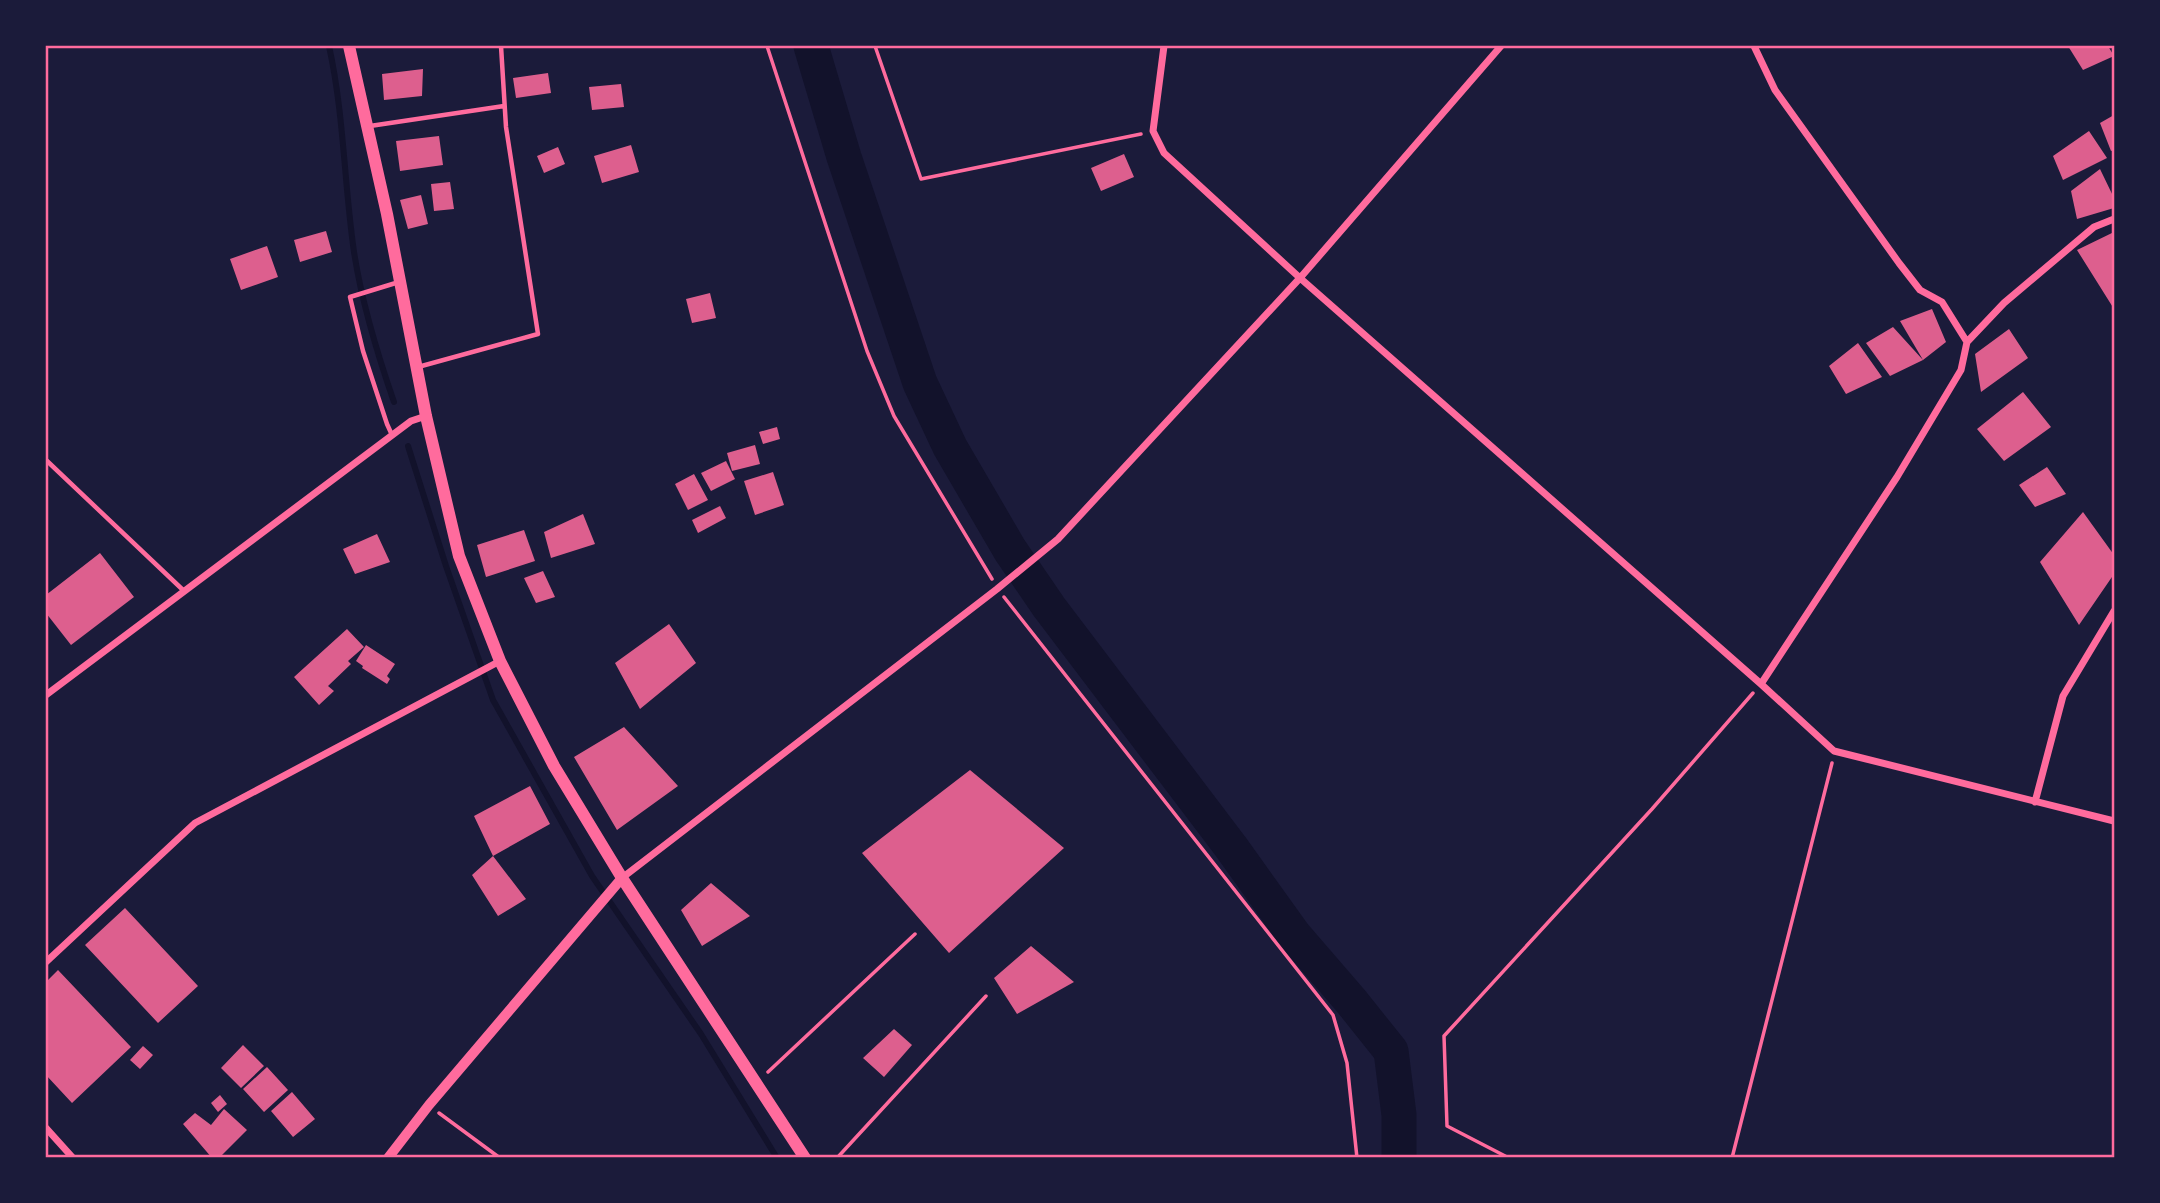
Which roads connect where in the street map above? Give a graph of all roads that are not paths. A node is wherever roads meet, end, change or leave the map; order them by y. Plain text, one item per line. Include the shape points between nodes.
1 (349, 46) edge
2 (501, 46) edge
3 (1164, 46) edge
4 (1501, 46) edge
5 (1754, 46) edge
6 (504, 106) junction
7 (367, 126) junction
8 (2115, 219) edge
9 (1300, 278) junction
10 (400, 282) junction
11 (1966, 342) junction
12 (417, 367) junction
13 (426, 416) junction
14 (393, 435) junction
15 (46, 460) edge
16 (183, 590) junction
17 (2115, 611) edge
18 (500, 661) junction
19 (1761, 684) junction
20 (46, 695) edge
21 (2035, 802) junction
22 (2115, 821) edge
23 (622, 878) junction
24 (46, 961) edge
25 (46, 1128) edge
26 (73, 1157) edge
27 (388, 1157) edge
28 (805, 1157) edge

1 - 7 main road
2 - 6 lane
3 - 9 street via 1153,131 1164,153
4 - 9 street
5 - 11 street via 1775,90 1899,263 1920,290 1942,302
6 - 7 lane
6 - 12 lane via 538,334
7 - 10 main road
8 - 11 street via 2094,227 2004,303
9 - 19 street
9 - 23 street via 1058,539
10 - 12 main road
10 - 14 lane via 351,297 363,351
11 - 19 street via 1961,370 1897,477
12 - 13 main road
13 - 14 street
13 - 18 main road via 459,556
14 - 16 street
15 - 16 lane
16 - 20 street
17 - 21 street via 2063,696
18 - 23 main road via 554,766
18 - 24 street via 195,823
19 - 21 street via 1834,751
21 - 22 street
23 - 27 street
23 - 28 main road
25 - 26 street

